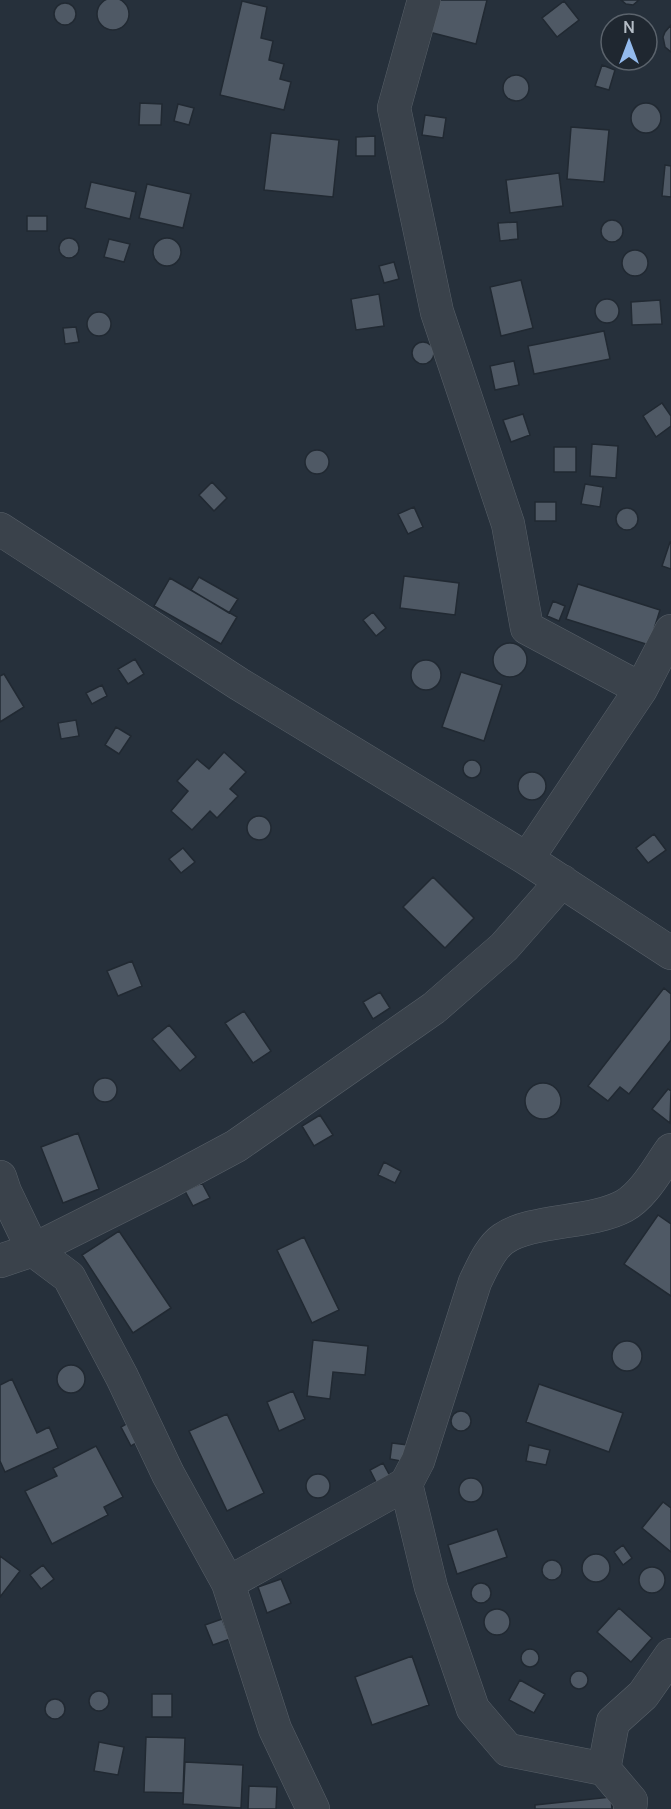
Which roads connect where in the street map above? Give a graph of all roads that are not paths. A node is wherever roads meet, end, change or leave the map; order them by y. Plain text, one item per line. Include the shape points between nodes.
1 (424, 0) edge
2 (2, 536) edge
3 (671, 631) edge
4 (641, 688) junction
5 (527, 859) junction
6 (562, 881) junction
7 (671, 953) edge
8 (671, 1150) edge
9 (0, 1177) edge
10 (33, 1250) junction
11 (0, 1261) edge
12 (406, 1484) junction
13 (228, 1584) junction
14 (671, 1656) edge
15 (604, 1769) junction
16 (313, 1809) edge
17 (630, 1809) edge

1 - 4 street via 394,108 437,312 508,524 527,628
2 - 5 street
3 - 4 street
4 - 5 street
5 - 6 street
6 - 7 street
6 - 10 street via 504,947 434,1008 355,1065 236,1146
8 - 12 street via 639,1194 624,1206 523,1230 502,1240 475,1282 418,1461
9 - 10 street
10 - 11 street
10 - 13 street via 69,1277
12 - 13 street
12 - 15 street via 431,1587 473,1709 508,1750
13 - 16 street via 275,1729
14 - 15 street via 643,1695 614,1722
15 - 17 street via 631,1802

